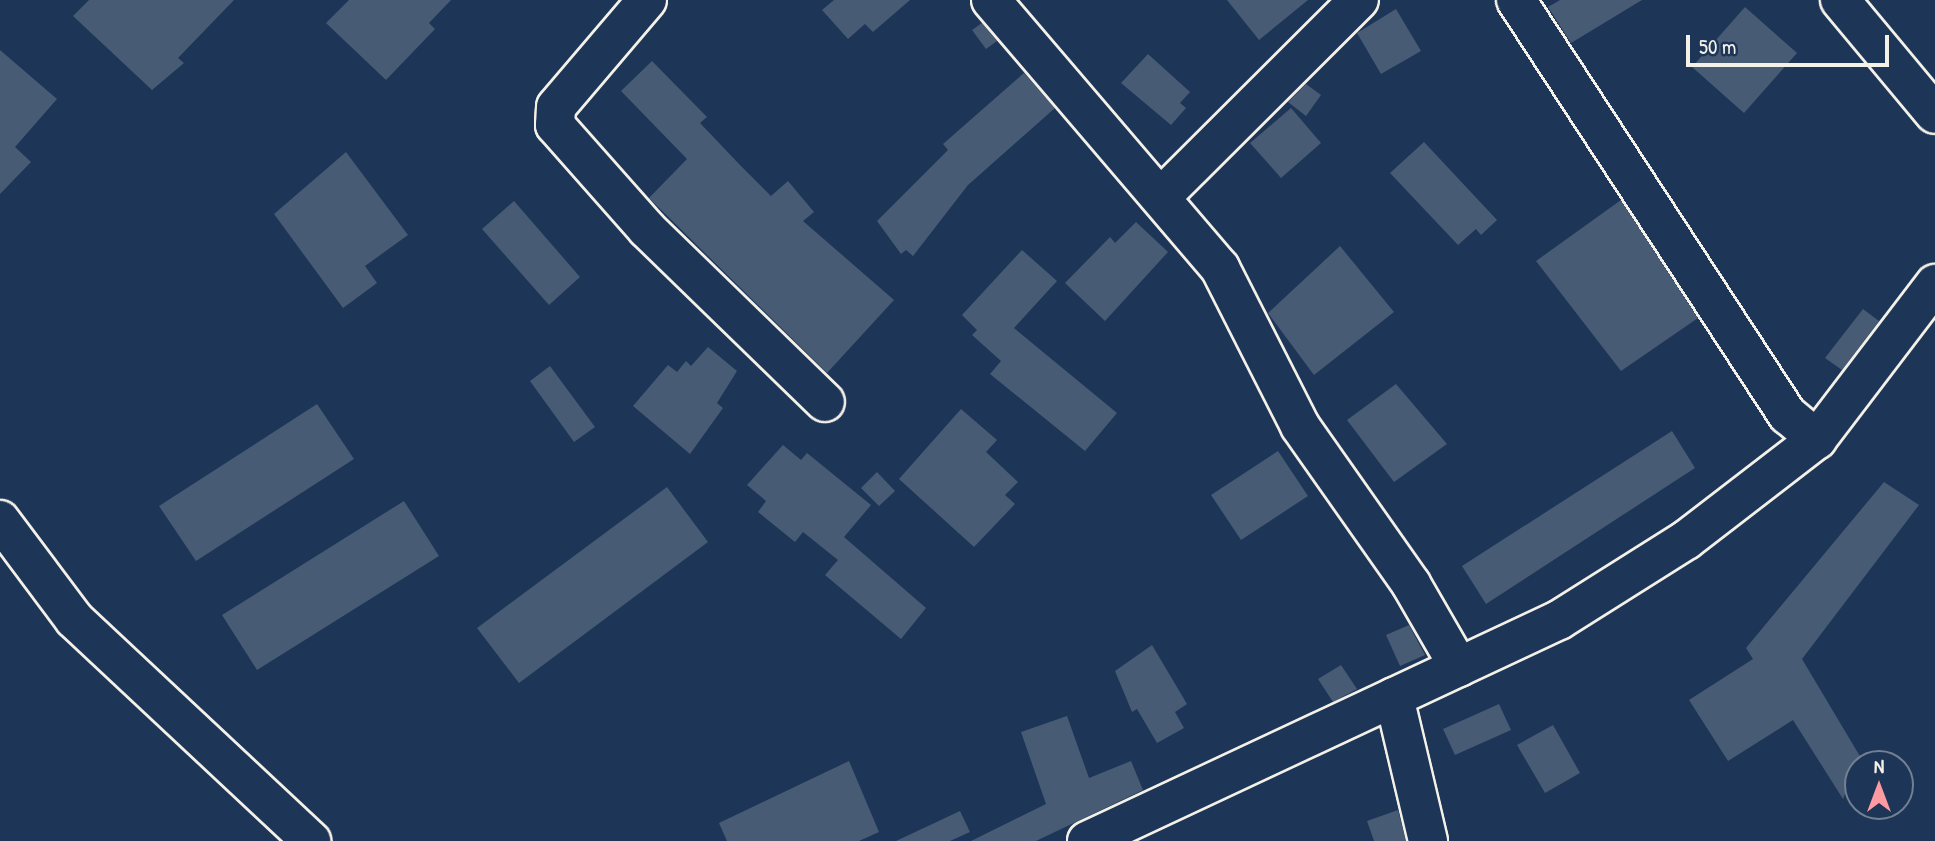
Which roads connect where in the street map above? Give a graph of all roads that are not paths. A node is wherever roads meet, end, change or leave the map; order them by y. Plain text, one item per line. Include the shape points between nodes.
1 (647, 0) edge
2 (991, 0) edge
3 (1359, 0) edge
4 (1516, 0) edge
5 (1840, 0) edge
6 (1935, 114) edge
7 (1162, 196) junction
8 (1935, 284) edge
9 (825, 402) dead end
10 (1817, 439) junction
11 (0, 520) edge
12 (1459, 667) junction
13 (1394, 697) junction
14 (1136, 830) edge
15 (311, 841) edge
16 (1087, 841) edge
17 (1428, 841) edge

1 - 9 street via 556,107 555,125 647,229
2 - 7 street
3 - 7 street
4 - 10 street via 1780,404
5 - 6 street
7 - 12 street via 1220,268 1300,426 1411,584
8 - 10 street
10 - 12 street via 1675,547 1559,620
11 - 15 street via 74,619
12 - 13 street
13 - 14 street
13 - 17 street
14 - 16 street

